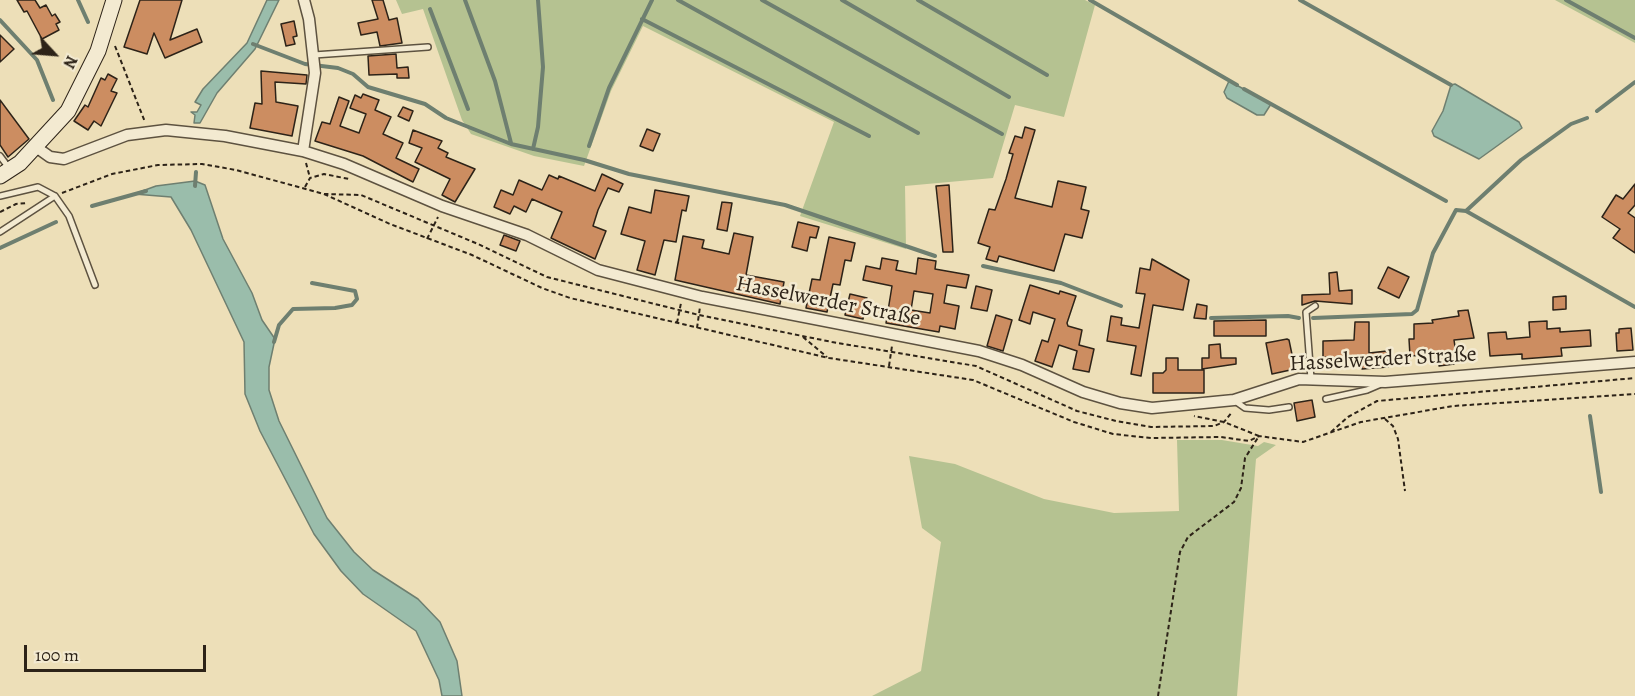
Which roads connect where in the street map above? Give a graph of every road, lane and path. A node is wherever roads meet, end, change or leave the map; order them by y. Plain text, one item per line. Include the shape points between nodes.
1 (114, 0) edge
2 (304, 0) edge
3 (116, 46) dead end
4 (428, 47) dead end
5 (315, 57) junction
6 (148, 130) junction
7 (36, 147) junction
8 (304, 154) junction
9 (0, 156) edge
10 (10, 170) edge
11 (310, 178) junction
12 (354, 180) dead end
13 (305, 187) dead end
14 (0, 196) edge
15 (55, 196) junction
16 (440, 211) dead end
17 (0, 232) edge
18 (427, 239) dead end
19 (95, 285) dead end
20 (1316, 306) dead end
21 (680, 310) dead end
22 (699, 315) dead end
23 (677, 323) dead end
24 (697, 328) dead end
25 (801, 335) dead end
26 (890, 352) dead end
27 (829, 358) dead end
28 (1635, 362) edge
29 (889, 366) dead end
30 (1635, 378) edge
31 (1311, 379) junction
32 (1385, 382) junction
33 (1326, 399) dead end
34 (1234, 400) junction
35 (1289, 407) dead end
36 (1385, 419) dead end
37 (1224, 422) dead end
38 (1328, 434) dead end
39 (1405, 491) dead end
40 (1158, 696) edge

1 - 7 main road via 85,81 68,111
2 - 5 street
3 - 6 path
4 - 5 lane
5 - 8 street
6 - 7 street, Hasselwerder Straße via 64,159 50,157
6 - 8 street, Hasselwerder Straße via 225,136
7 - 10 main road
8 - 11 path
8 - 34 street, Hasselwerder Straße via 344,164 442,206 528,235 598,270 646,284 979,351 1120,403 1168,408
9 - 10 lane
11 - 12 path via 324,174
11 - 13 path
14 - 15 lane via 38,187
15 - 17 lane
15 - 19 lane via 69,216
16 - 18 path
20 - 31 lane via 1306,312
21 - 23 path
22 - 24 path
25 - 27 path
26 - 29 path
28 - 32 street, Hasselwerder Straße
30 - 38 path via 1377,401
31 - 32 street, Hasselwerder Straße
31 - 34 street, Hasselwerder Straße via 1299,379
32 - 33 lane
34 - 35 lane via 1245,408
36 - 39 path via 1393,426 1398,440
37 - 40 path via 1259,436 1245,458 1242,488 1234,502 1188,537 1180,552

